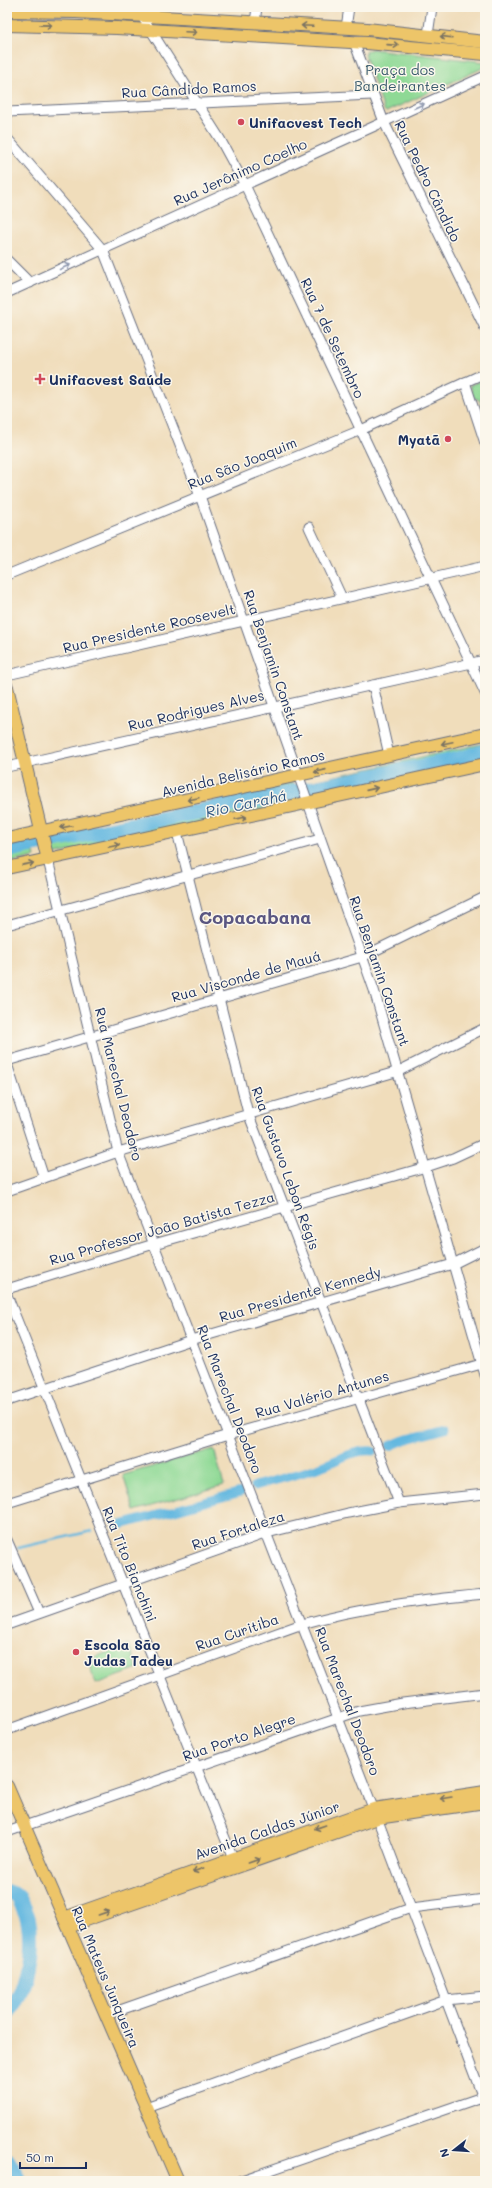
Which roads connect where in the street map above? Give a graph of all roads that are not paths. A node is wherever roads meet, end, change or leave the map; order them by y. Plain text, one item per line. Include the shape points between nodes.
1 (257, 7) edge
2 (349, 7) edge
3 (432, 7) edge
4 (7, 11) edge
5 (139, 12) edge
6 (255, 23) junction
7 (7, 25) edge
8 (346, 28) junction
9 (152, 30) junction
10 (428, 35) junction
11 (354, 42) junction
12 (485, 42) edge
13 (485, 54) edge
14 (485, 76) edge
15 (372, 95) junction
16 (197, 103) junction
17 (7, 112) edge
18 (384, 122) junction
19 (7, 138) edge
20 (245, 185) junction
21 (103, 250) junction
22 (7, 260) edge
23 (30, 283) junction
24 (7, 293) edge
25 (485, 328) edge
26 (485, 373) edge
27 (465, 382) junction
28 (361, 430) junction
29 (485, 442) edge
30 (200, 496) junction
31 (309, 527) dead end
32 (485, 566) edge
33 (7, 575) edge
34 (430, 578) junction
35 (342, 598) junction
36 (243, 621) junction
37 (485, 660) edge
38 (471, 663) junction
39 (7, 675) edge
40 (373, 685) junction
41 (7, 687) edge
42 (485, 693) edge
43 (274, 707) junction
44 (485, 734) edge
45 (389, 755) junction
46 (25, 763) junction
47 (485, 764) edge
48 (7, 767) edge
49 (299, 780) junction
50 (306, 801) junction
51 (176, 832) junction
52 (42, 835) junction
53 (7, 839) edge
54 (320, 840) junction
55 (48, 857) junction
56 (7, 868) edge
57 (188, 876) junction
58 (485, 897) edge
59 (60, 910) junction
60 (7, 925) edge
61 (362, 957) junction
62 (219, 998) junction
63 (485, 1028) edge
64 (90, 1035) junction
65 (7, 1061) edge
66 (7, 1064) edge
67 (399, 1071) junction
68 (248, 1114) junction
69 (485, 1143) edge
70 (118, 1152) junction
71 (426, 1167) junction
72 (44, 1178) junction
73 (7, 1191) edge
74 (284, 1206) junction
75 (154, 1244) junction
76 (485, 1248) edge
77 (453, 1264) junction
78 (7, 1289) edge
79 (7, 1295) edge
80 (321, 1302) junction
81 (192, 1340) junction
82 (483, 1363) edge
83 (485, 1375) edge
84 (45, 1389) junction
85 (358, 1399) junction
86 (7, 1401) edge
87 (228, 1435) junction
88 (82, 1480) junction
89 (485, 1494) edge
90 (7, 1503) edge
91 (399, 1503) junction
92 (267, 1533) junction
93 (7, 1540) edge
94 (123, 1584) junction
95 (485, 1594) edge
96 (39, 1613) junction
97 (302, 1624) junction
98 (7, 1625) edge
99 (159, 1675) junction
100 (485, 1693) edge
101 (338, 1717) junction
102 (7, 1730) edge
103 (196, 1766) junction
104 (7, 1786) edge
105 (485, 1792) edge
106 (485, 1802) edge
107 (375, 1813) junction
108 (24, 1826) junction
109 (7, 1832) edge
110 (235, 1862) junction
111 (485, 1899) edge
112 (412, 1908) junction
113 (66, 1922) junction
114 (485, 1996) edge
115 (446, 2000) junction
116 (106, 2015) junction
117 (484, 2098) edge
118 (146, 2107) junction
119 (178, 2181) edge
120 (239, 2181) edge

1 - 6 street
2 - 8 street
3 - 10 street
4 - 5 main road
5 - 6 main road
5 - 9 street, Rua 7 de Setembro
8 -> 6 main road
7 -> 9 main road
8 - 10 main road
9 -> 11 main road
9 - 16 street, Rua 7 de Setembro
12 -> 10 main road
11 -> 13 main road
11 - 15 street, Rua Pedro Cândido
18 -> 14 street, Rua Jerônimo Coelho
15 - 16 street, Rua Cândido Ramos
15 - 18 street, Rua Pedro Cândido
16 - 17 street, Rua Cândido Ramos
16 - 20 street, Rua 7 de Setembro
18 - 20 street, Rua Jerônimo Coelho
18 - 25 street, Rua Pedro Cândido
19 - 21 street, Rua Benjamin Constant
20 - 21 street, Rua Jerônimo Coelho
20 - 28 street, Rua 7 de Setembro
23 -> 21 street, Rua Jerônimo Coelho
21 - 30 street, Rua Benjamin Constant
22 - 23 street
23 - 24 street, Rua Jerônimo Coelho
26 - 27 street, Rua São Joaquim
27 - 28 street, Rua São Joaquim
27 - 29 street
28 - 30 street, Rua São Joaquim
28 - 34 street, Rua 7 de Setembro
30 - 33 street, Rua São Joaquim
30 - 36 street, Rua Benjamin Constant
31 - 35 street
32 - 34 street, Rua Presidente Roosevelt
34 - 35 street, Rua Presidente Roosevelt
34 - 38 street, Rua 7 de Setembro
35 - 36 street, Rua Presidente Roosevelt
36 - 39 street, Rua Presidente Roosevelt
36 - 43 street, Rua Benjamin Constant
37 - 38 street, Rua Rodrigues Alves
38 - 40 street, Rua Rodrigues Alves
38 - 42 street, Rua 7 de Setembro
40 - 43 street, Rua Rodrigues Alves
40 - 45 street
41 - 46 main road, Rua Marechal Deodoro
43 - 46 street, Rua Rodrigues Alves
43 - 49 street, Rua Benjamin Constant
44 -> 45 main road, Avenida Belisário Ramos
45 -> 49 main road, Avenida Belisário Ramos
46 - 48 street, Rua Rodrigues Alves
46 - 52 main road, Rua Marechal Deodoro
50 -> 47 main road
49 - 50 street, Rua Benjamin Constant
49 -> 52 main road, Avenida Belisário Ramos
51 -> 50 main road
50 - 54 street, Rua Benjamin Constant
55 -> 51 main road
51 - 57 street, Rua Gustavo Lebon Régis
52 - 53 main road, Avenida Belisário Ramos
52 - 55 main road, Rua Marechal Deodoro
54 - 57 street
54 - 61 street, Rua Benjamin Constant
56 -> 55 main road
55 - 59 street, Rua Marechal Deodoro
57 - 59 street
57 - 62 street, Rua Gustavo Lebon Régis
58 - 61 street, Rua Visconde de Mauá
59 - 60 street
59 - 64 street, Rua Marechal Deodoro
61 - 62 street, Rua Visconde de Mauá
61 - 67 street, Rua Benjamin Constant
62 - 64 street, Rua Visconde de Mauá
62 - 68 street, Rua Gustavo Lebon Régis
63 - 67 street
64 - 65 street, Rua Visconde de Mauá
64 - 70 street, Rua Marechal Deodoro
66 - 72 street
67 - 68 street
67 - 71 street, Rua Benjamin Constant
68 - 70 street
68 - 74 street, Rua Gustavo Lebon Régis
69 - 71 street, Rua Professor João Batista Tezza
70 - 72 street
70 - 75 street, Rua Marechal Deodoro
71 - 74 street, Rua Professor João Batista Tezza
71 - 77 street, Rua Benjamin Constant
72 - 73 street
74 - 75 street, Rua Professor João Batista Tezza
74 - 80 street, Rua Gustavo Lebon Régis
75 - 78 street, Rua Professor João Batista Tezza
75 - 81 street, Rua Marechal Deodoro
76 - 77 street, Rua Presidente Kennedy
77 - 80 street, Rua Presidente Kennedy
77 - 82 street, Rua Benjamin Constant
79 - 84 street, Rua Tito Bianchini
80 - 81 street, Rua Presidente Kennedy
80 - 85 street, Rua Gustavo Lebon Régis
81 - 84 street, Rua Presidente Kennedy
81 - 87 street, Rua Marechal Deodoro
82 - 83 street, Rua Benjamin Constant
82 - 85 street, Rua Valério Antunes
84 - 86 street, Rua Presidente Kennedy
84 - 88 street, Rua Tito Bianchini
85 - 87 street, Rua Valério Antunes
85 - 91 street, Rua Gustavo Lebon Régis
87 - 88 street, Rua Valério Antunes
87 - 92 street, Rua Marechal Deodoro
88 - 90 street, Rua Valério Antunes
88 - 94 street, Rua Tito Bianchini
89 - 91 street, Rua Fortaleza
91 - 92 street, Rua Fortaleza
92 - 94 street, Rua Fortaleza
92 - 97 street, Rua Marechal Deodoro
93 - 96 street
94 - 96 street, Rua Fortaleza
94 - 99 street, Rua Tito Bianchini
95 - 97 street, Rua Curitiba via 380,1606 344,1612
96 - 98 street, Rua Fortaleza
97 - 99 street, Rua Curitiba
97 - 101 street, Rua Marechal Deodoro
99 - 102 street, Rua Curitiba
99 - 103 street, Rua Tito Bianchini
100 - 101 street, Rua Porto Alegre via 383,1706
101 - 103 street, Rua Porto Alegre
101 - 107 street, Rua Marechal Deodoro
103 - 108 street, Rua Porto Alegre
103 - 110 street, Rua Tito Bianchini
104 - 108 main road, Rua Mateus Junqueira
105 -> 107 main road, Avenida Caldas Júnior
106 - 107 main road, Avenida Caldas Júnior
107 - 110 main road, Avenida Caldas Júnior
107 - 112 street, Rua Marechal Deodoro
108 - 109 street, Rua Porto Alegre
108 - 113 main road, Rua Mateus Junqueira
110 - 113 main road, Avenida Caldas Júnior
111 - 112 street
112 - 115 street, Rua Marechal Deodoro
112 - 116 street
113 - 116 main road, Rua Mateus Junqueira
114 - 115 street
115 - 117 street, Rua Marechal Deodoro
115 - 118 street
116 - 118 main road, Rua Mateus Junqueira
117 - 120 street
118 - 119 main road, Rua Mateus Junqueira

